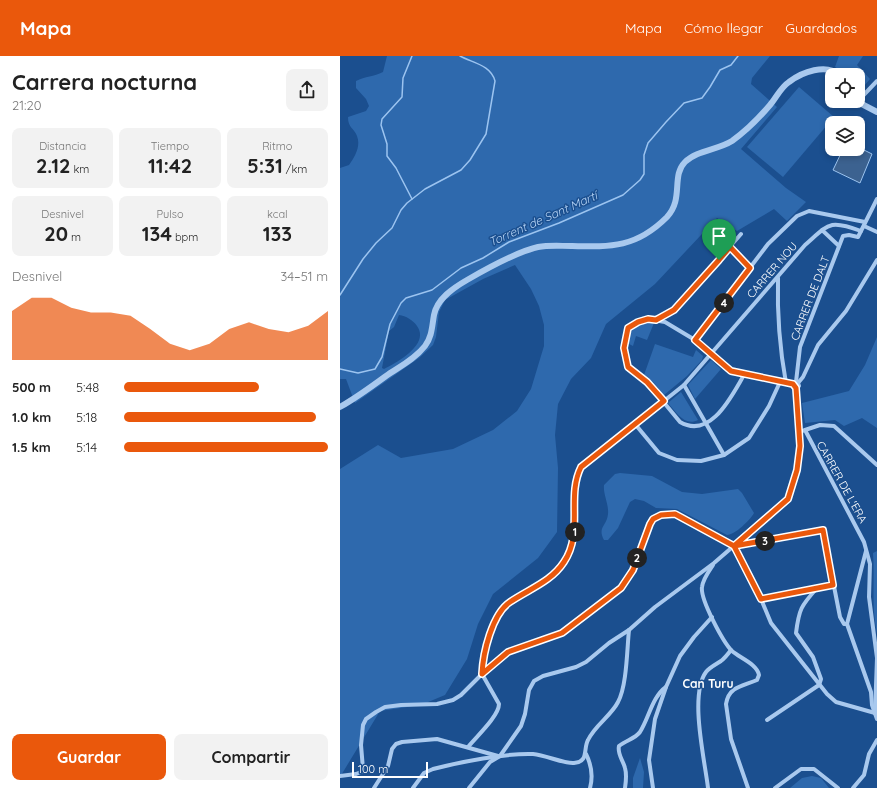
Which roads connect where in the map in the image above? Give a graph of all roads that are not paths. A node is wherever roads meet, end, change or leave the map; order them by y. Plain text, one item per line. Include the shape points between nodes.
1 (825, 69) edge
2 (877, 81) edge
3 (865, 94) edge
4 (865, 106) edge
5 (877, 112) edge
6 (877, 199) edge
7 (865, 224) junction
8 (822, 230) junction
9 (862, 231) junction
10 (877, 232) edge
11 (741, 234) dead end
12 (839, 246) junction
13 (730, 247) junction
14 (877, 260) edge
15 (750, 268) junction
16 (778, 277) junction
17 (656, 320) junction
18 (695, 340) junction
19 (710, 354) junction
20 (744, 375) junction
21 (780, 382) junction
22 (786, 383) junction
23 (796, 384) junction
24 (684, 385) junction
25 (664, 401) junction
26 (340, 407) edge
27 (706, 423) junction
28 (635, 424) junction
29 (802, 431) junction
30 (724, 455) junction
31 (877, 465) edge
32 (734, 546) junction
33 (866, 550) junction
34 (714, 563) junction
35 (833, 585) junction
36 (818, 588) junction
37 (761, 599) junction
38 (712, 617) junction
39 (848, 624) junction
40 (629, 630) junction
41 (731, 650) junction
42 (482, 674) junction
43 (819, 685) junction
44 (666, 687) junction
45 (875, 713) junction
46 (877, 719) edge
47 (767, 720) dead end
48 (877, 740) edge
49 (468, 747) junction
50 (586, 754) junction
51 (500, 756) junction
52 (340, 776) edge
53 (374, 788) edge
54 (413, 788) edge
55 (469, 788) edge
56 (590, 788) edge
57 (625, 788) edge
58 (653, 788) edge
59 (708, 788) edge
60 (748, 788) edge
61 (775, 788) edge
62 (838, 788) edge
63 (853, 788) edge

1 - 26 street via 800,75 788,82 746,131 730,142 697,154 684,162 679,172 676,200 672,210 661,222 637,239 611,246 536,248 520,253 465,281 447,294 437,307 425,346 406,363
2 - 3 street
4 - 5 street
6 - 7 street
7 - 9 street
7 - 10 street
7 - 15 street via 809,211 796,216 768,244
8 - 9 street, CARRER NOU via 835,224
8 - 12 street
8 - 16 street, CARRER NOU via 805,245
9 - 12 street, CARRER DE DALT via 858,237 843,236
11 - 13 street
12 - 23 street, CARRER DE DALT via 800,347
13 - 15 street
13 - 17 street via 674,310
14 - 23 street via 846,311 818,344 803,377
15 - 18 street
16 - 19 street, CARRER NOU
16 - 22 street via 777,317 780,354
17 - 18 street via 665,322
17 - 25 street via 648,319 628,328 625,358 628,367 647,382
18 - 19 street
19 - 20 street via 731,371
19 - 24 street, CARRER NOU
20 - 21 street
20 - 27 street via 724,410
21 - 22 street
21 - 30 street via 749,438
22 - 23 street
23 - 29 street, CARRER DE DALT
24 - 25 street, CARRER NOU
24 - 27 street
25 - 27 street via 680,422 695,426
25 - 28 street, CARRER NOU
27 - 30 street
28 - 30 street via 659,453 677,460 701,462
28 - 42 street, CARRER NOU via 581,467 575,483 574,534 570,550 552,576 502,609 487,642
29 - 31 street via 820,426 834,426
29 - 32 street via 797,470 788,499
29 - 33 street, CARRER DE L'ERA via 849,512
32 - 34 street
32 - 35 street via 823,530
32 - 37 street
32 - 42 street via 675,514 661,515 653,519 633,570 621,588 562,633 508,652
33 - 39 street
33 - 45 street, CARRER DE L'ERA via 870,564 869,597 877,658
34 - 38 street via 702,590
34 - 40 street
35 - 36 street
35 - 39 street via 841,621
36 - 37 street
36 - 43 street via 803,603 796,633 813,657 822,679
37 - 43 street via 770,623
38 - 41 street
38 - 44 street via 680,656
39 - 45 street
40 - 50 street via 625,677 618,702 592,732 587,741
40 - 51 street via 580,666 534,681 529,690 524,721
41 - 59 street via 705,673 699,694 700,737
41 - 60 street via 756,669 759,675 757,680 732,690 726,704 731,740
42 - 49 street via 499,707 490,722
42 - 52 street via 461,695 452,700 437,704 385,707 366,719 361,745 363,768 356,774
43 - 45 street via 836,702
43 - 47 street
44 - 57 street via 660,692 640,732 619,746 619,755 627,776
44 - 58 street via 655,719 649,760
45 - 46 street
48 - 63 street via 869,754 864,775
49 - 51 street
49 - 53 street via 437,739 398,743 392,749 388,766
50 - 51 street via 583,759 574,763 545,755
50 - 56 street via 592,775
51 - 54 street via 433,769 424,773
51 - 55 street via 490,762
61 - 62 street via 801,769 814,769

